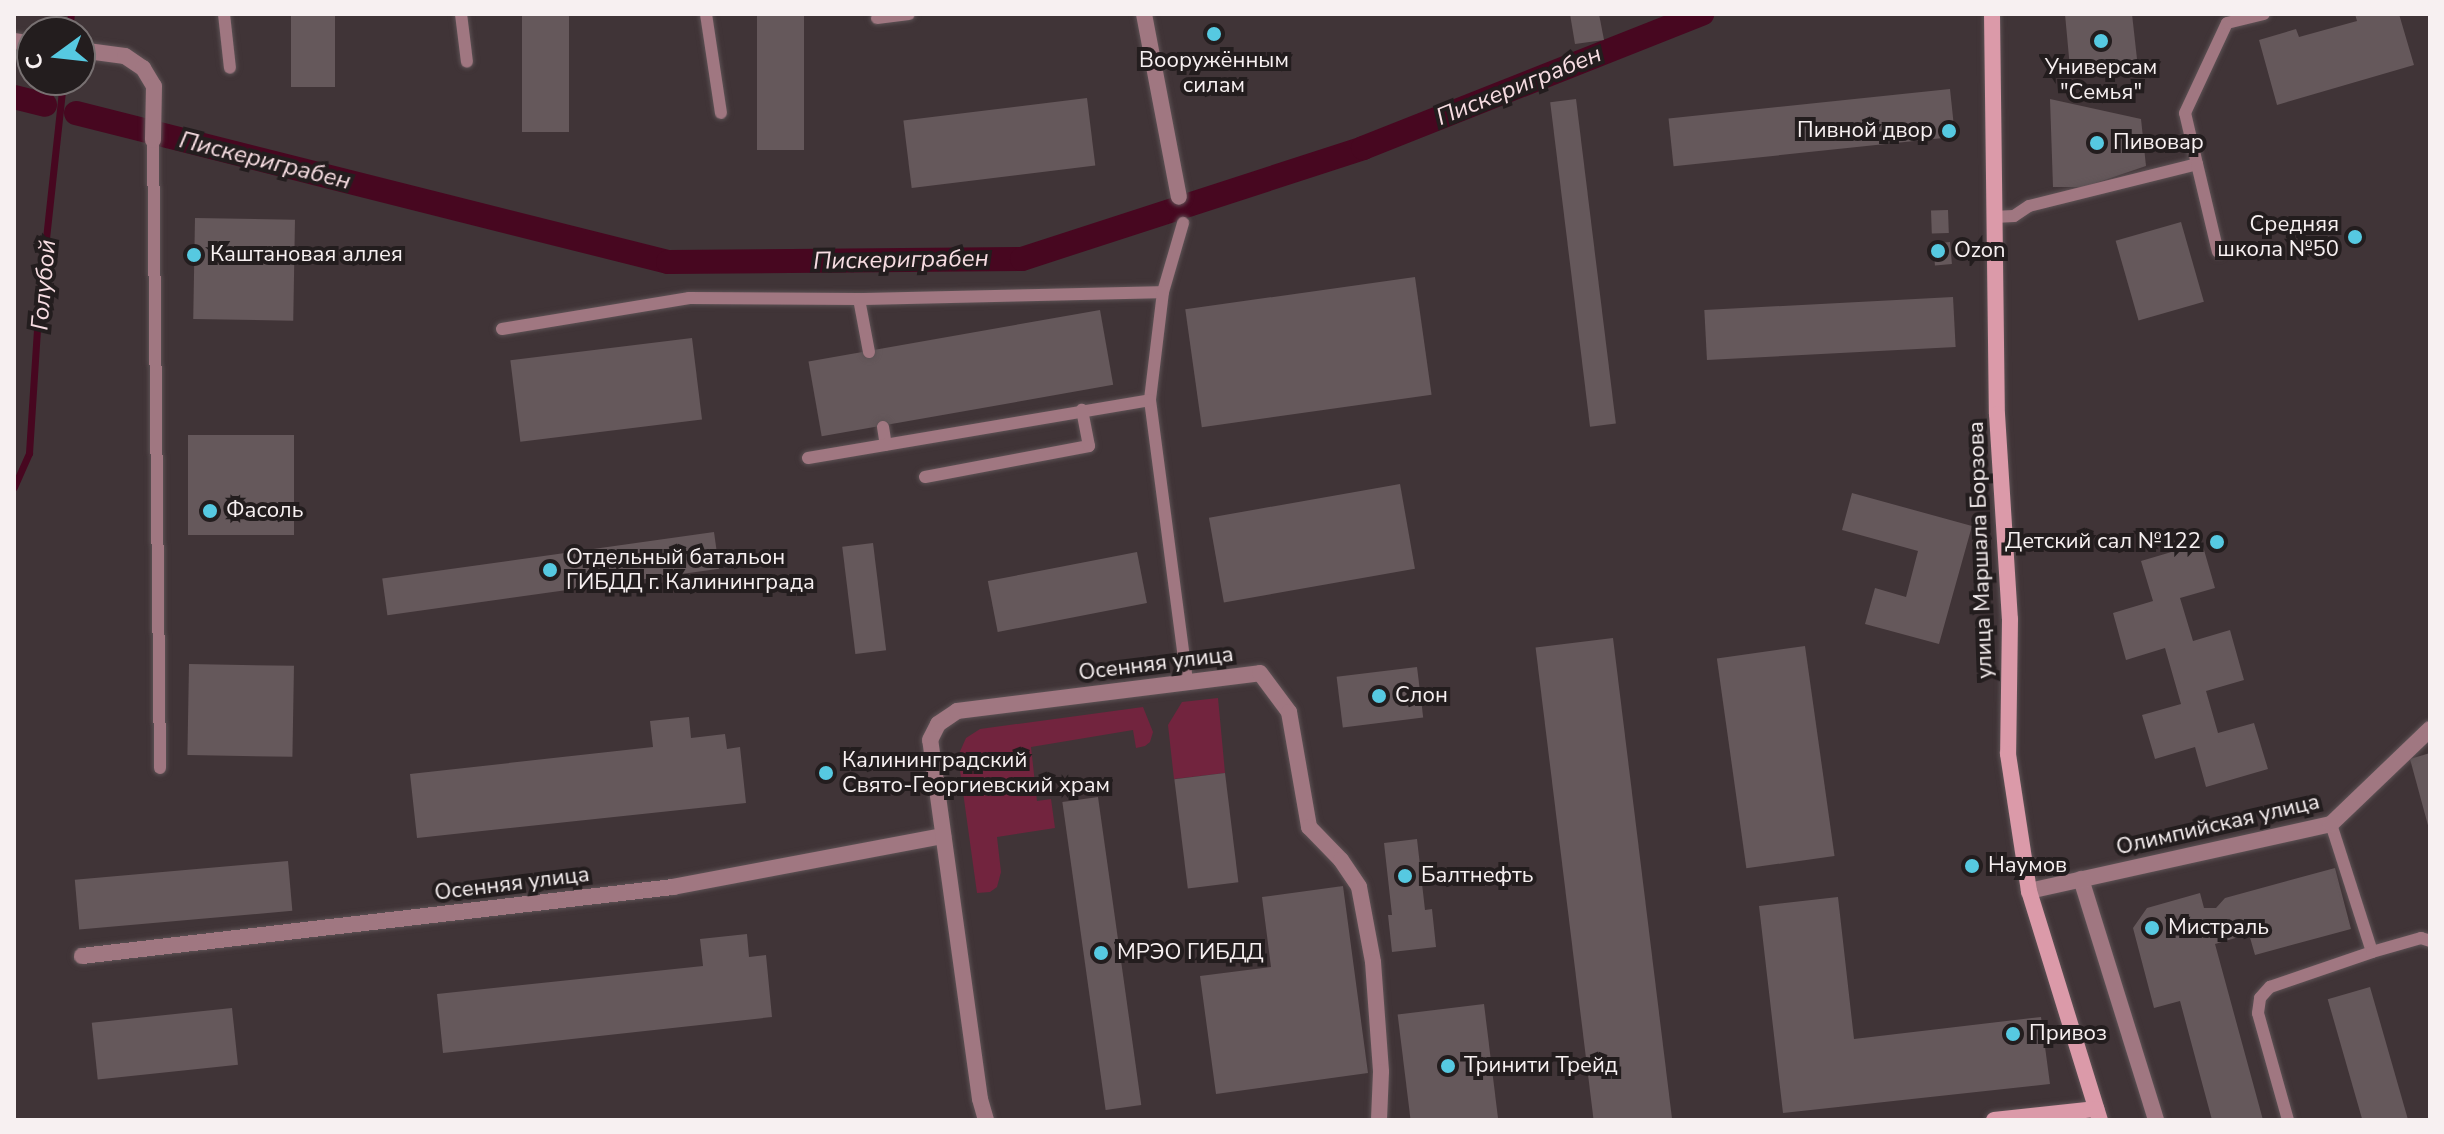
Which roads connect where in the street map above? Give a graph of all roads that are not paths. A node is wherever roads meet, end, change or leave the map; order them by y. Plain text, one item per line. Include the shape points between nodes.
1 (224, 14) edge
2 (461, 14) edge
3 (706, 14) edge
4 (909, 14) edge
5 (1144, 14) edge
6 (1992, 14) edge
7 (2264, 14) edge
8 (877, 18) dead end
9 (96, 52) edge
10 (467, 62) dead end
11 (230, 68) dead end
12 (721, 113) dead end
13 (153, 132) joint
14 (2197, 164) junction
15 (1179, 197) dead end
16 (1994, 217) junction
17 (1183, 223) dead end
18 (2218, 252) dead end
19 (1163, 292) junction
20 (859, 299) junction
21 (502, 329) dead end
22 (869, 352) dead end
23 (1150, 400) junction
24 (1082, 410) junction
25 (883, 427) dead end
26 (886, 445) junction
27 (808, 458) dead end
28 (925, 477) dead end
29 (1187, 682) junction
30 (2430, 729) edge
31 (160, 768) dead end
32 (2331, 824) junction
33 (943, 836) junction
34 (2081, 879) junction
35 (2029, 891) junction
36 (2430, 941) edge
37 (2372, 952) junction
38 (82, 956) dead end
39 (2098, 1114) edge
40 (986, 1120) edge
41 (1379, 1120) edge
42 (1994, 1120) edge
43 (2156, 1120) edge
44 (2288, 1120) edge

1 - 11 lane
2 - 10 lane
3 - 12 lane
4 - 8 lane
5 - 15 street
6 - 16 main road, улица Маршала Борзова
7 - 14 lane via 2227,23 2185,113
9 - 13 street via 125,56 143,68 154,86
13 - 31 lane
14 - 16 lane via 2029,206 2014,216
14 - 18 lane
16 - 35 main road, улица Маршала Борзова via 1997,414 2010,619 2008,754
17 - 19 lane
19 - 20 lane
19 - 23 lane
20 - 21 lane via 689,298
20 - 22 lane
23 - 24 lane
23 - 29 lane
24 - 26 lane
24 - 28 lane via 1089,446
25 - 26 lane
26 - 27 lane
29 - 33 street, Осенняя улица via 957,711 938,724 930,740
29 - 41 street, Осенняя улица via 1260,673 1289,712 1309,827 1359,887 1373,962
30 - 32 street, Олимпийская улица
32 - 34 street, Олимпийская улица
32 - 37 lane
33 - 38 street, Осенняя улица via 673,887
33 - 40 street, Осенняя улица
34 - 35 street, Олимпийская улица
34 - 43 street
35 - 39 main road, улица Маршала Борзова
36 - 37 lane via 2421,938
37 - 44 lane via 2270,987 2260,998 2258,1013
39 - 42 main road

